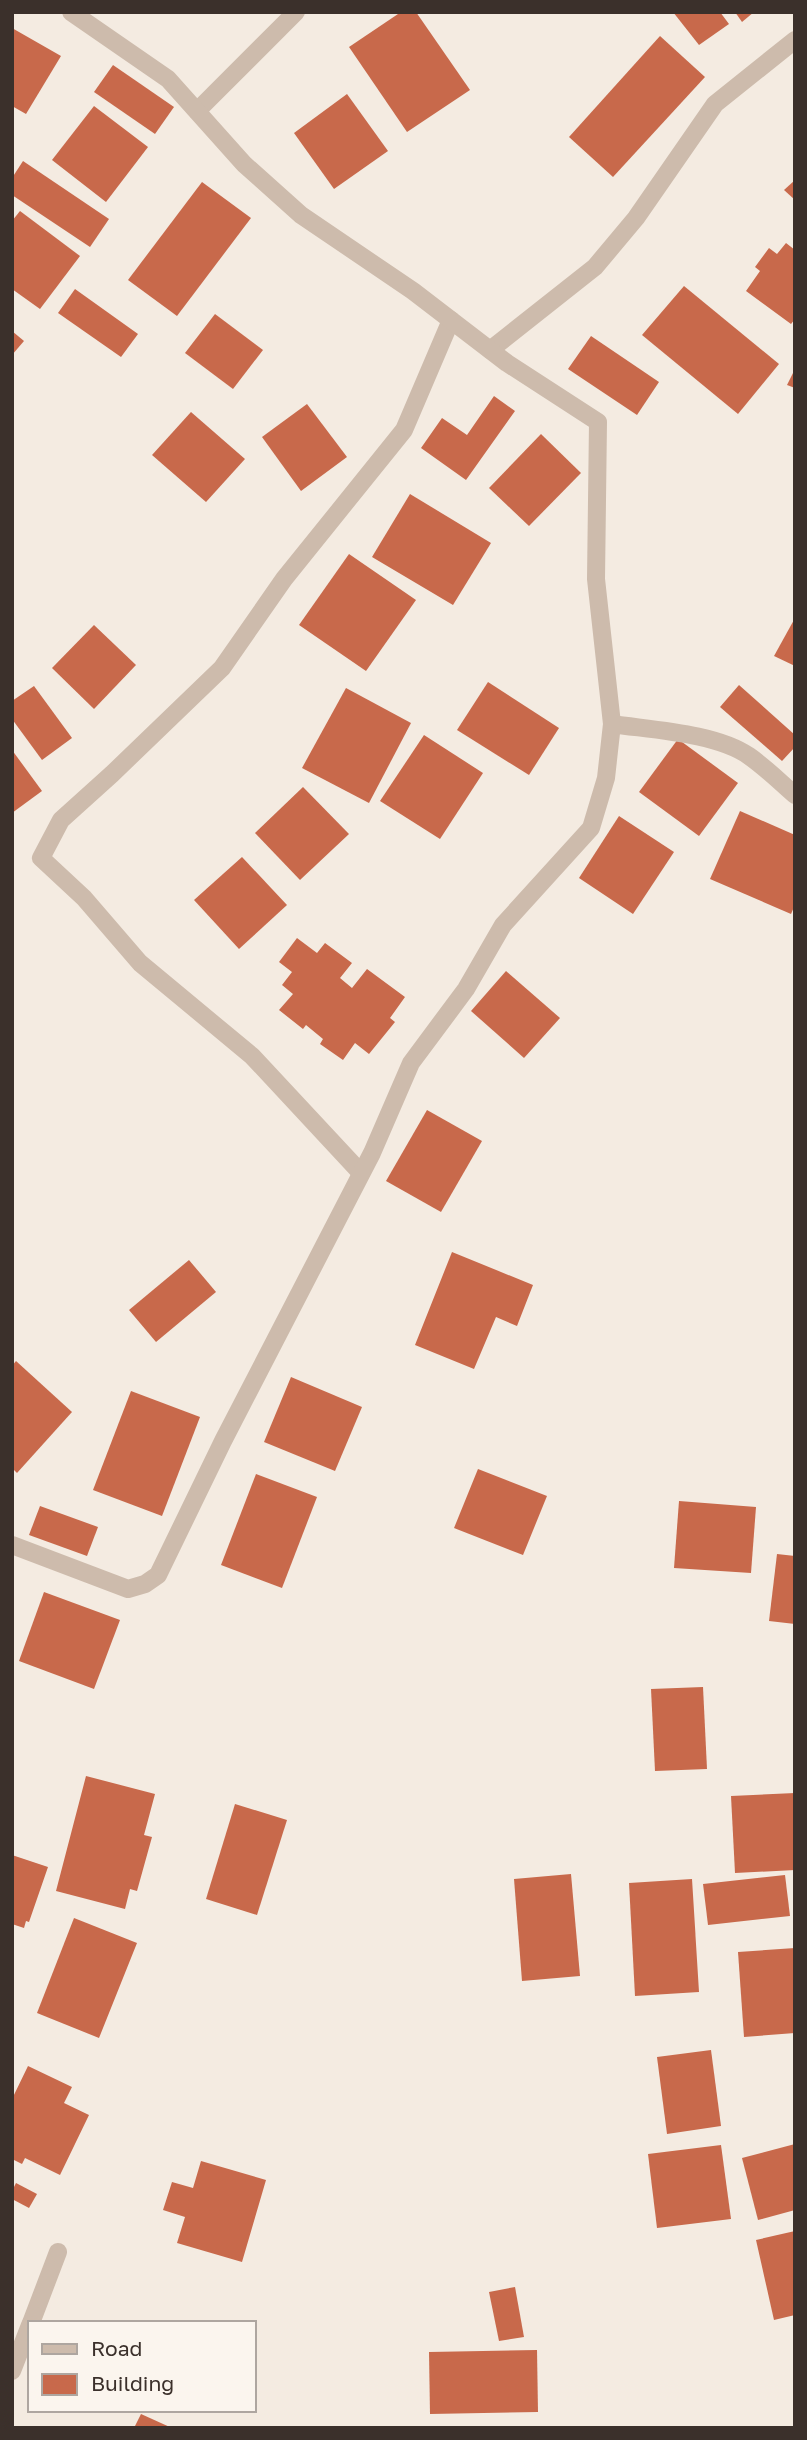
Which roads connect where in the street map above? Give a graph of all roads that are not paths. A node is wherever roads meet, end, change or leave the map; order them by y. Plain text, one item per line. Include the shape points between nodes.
1 (71, 12) edge
2 (296, 12) edge
3 (795, 40) edge
4 (197, 111) junction
5 (451, 320) junction
6 (490, 350) junction
7 (612, 724) junction
8 (795, 795) edge
9 (362, 1173) junction
10 (12, 1545) edge
11 (58, 2252) dead end
12 (31, 2321) edge
13 (28, 2329) edge
14 (12, 2371) edge

1 - 4 street via 168,79
2 - 4 street
3 - 6 street via 715,104 636,218 595,267
4 - 5 street via 244,164 301,215
5 - 6 street
5 - 9 street via 404,430 284,579 222,668 61,820 41,858 84,898 139,963 252,1056
6 - 7 street via 598,422 596,579
7 - 8 street via 712,740 748,755
7 - 9 street via 606,778 591,828 503,925 466,989 411,1063
9 - 10 street via 158,1575 128,1589
11 - 12 street
13 - 14 street

